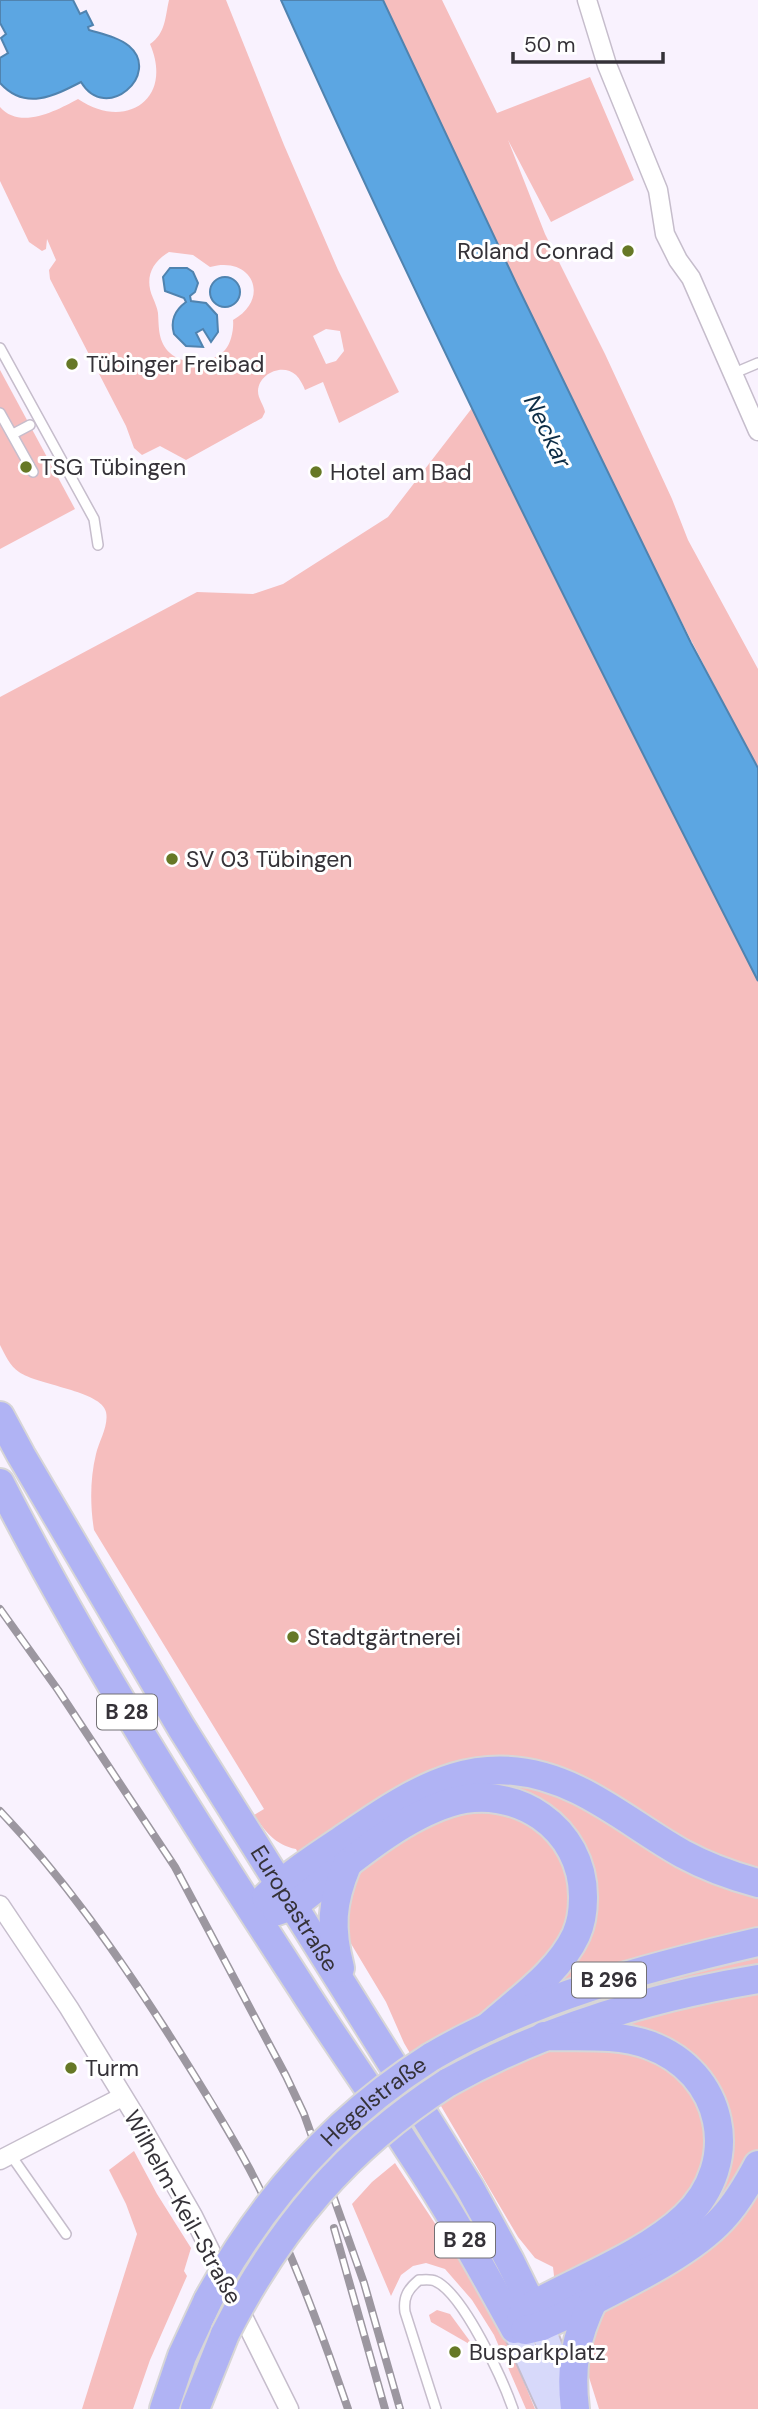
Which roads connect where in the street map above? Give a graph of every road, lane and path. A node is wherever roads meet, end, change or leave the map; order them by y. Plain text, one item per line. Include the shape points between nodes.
1 (587, 0) edge
2 (0, 348) edge
3 (758, 363) edge
4 (732, 374) junction
5 (0, 413) edge
6 (30, 425) dead end
7 (758, 431) edge
8 (13, 434) junction
9 (33, 472) dead end
10 (98, 545) dead end
11 (0, 1416) edge
12 (0, 1483) edge
13 (347, 1865) junction
14 (758, 1882) edge
15 (287, 1895) junction
16 (0, 1905) edge
17 (253, 1913) junction
18 (758, 1942) edge
19 (758, 1979) edge
20 (344, 1987) junction
21 (488, 2026) junction
22 (544, 2036) junction
23 (122, 2097) junction
24 (5, 2157) edge
25 (758, 2165) edge
26 (66, 2234) dead end
27 (594, 2300) junction
28 (530, 2320) junction
29 (164, 2409) edge
30 (195, 2409) edge
31 (289, 2409) edge
32 (436, 2409) edge
33 (513, 2409) edge
34 (551, 2409) edge
35 (574, 2409) edge

1 - 4 street via 607,65 658,190 665,234 691,278
2 - 10 lane via 94,519
3 - 4 lane
4 - 7 street
5 - 8 lane
6 - 8 lane
8 - 9 lane
11 - 15 main road, Europastraße / B 28 via 174,1716
12 - 17 main road, Europastraße / B 28 via 116,1693
13 - 15 main road
13 - 20 main road via 332,1919
13 - 21 main road via 424,1814 477,1797 528,1808 565,1839 583,1883 577,1934 540,1980
14 - 15 main road via 697,1861 565,1784 507,1770 477,1771 414,1793 377,1815
15 - 17 main road via 268,1913
15 - 20 main road, Europastraße / B 28
16 - 23 street, Wilhelm-Keil-Straße
17 - 28 main road, Europastraße / B 28 via 474,2254
18 - 21 main road, Hegelstraße / B 296 via 570,1993
19 - 22 main road, Hegelstraße / B 296 via 637,2005
20 - 28 main road, Europastraße / B 28 via 465,2180
21 - 29 main road, Hegelstraße, bridge via 397,2078 370,2099 315,2149 271,2201 208,2300
22 - 28 main road via 610,2037 669,2053 696,2076 711,2098 719,2147 706,2189 686,2216
22 - 30 main road, Hegelstraße, bridge via 500,2054 411,2106 337,2170 256,2277 225,2334
23 - 24 street
23 - 31 street, Wilhelm-Keil-Straße via 193,2216
24 - 26 lane
25 - 27 main road via 732,2206 703,2236
27 - 28 main road
27 - 35 main road via 574,2353
28 - 34 street, Europastraße
28 - 35 street, Europastraße
32 - 33 lane via 403,2301 419,2280 434,2280 471,2323 501,2376

